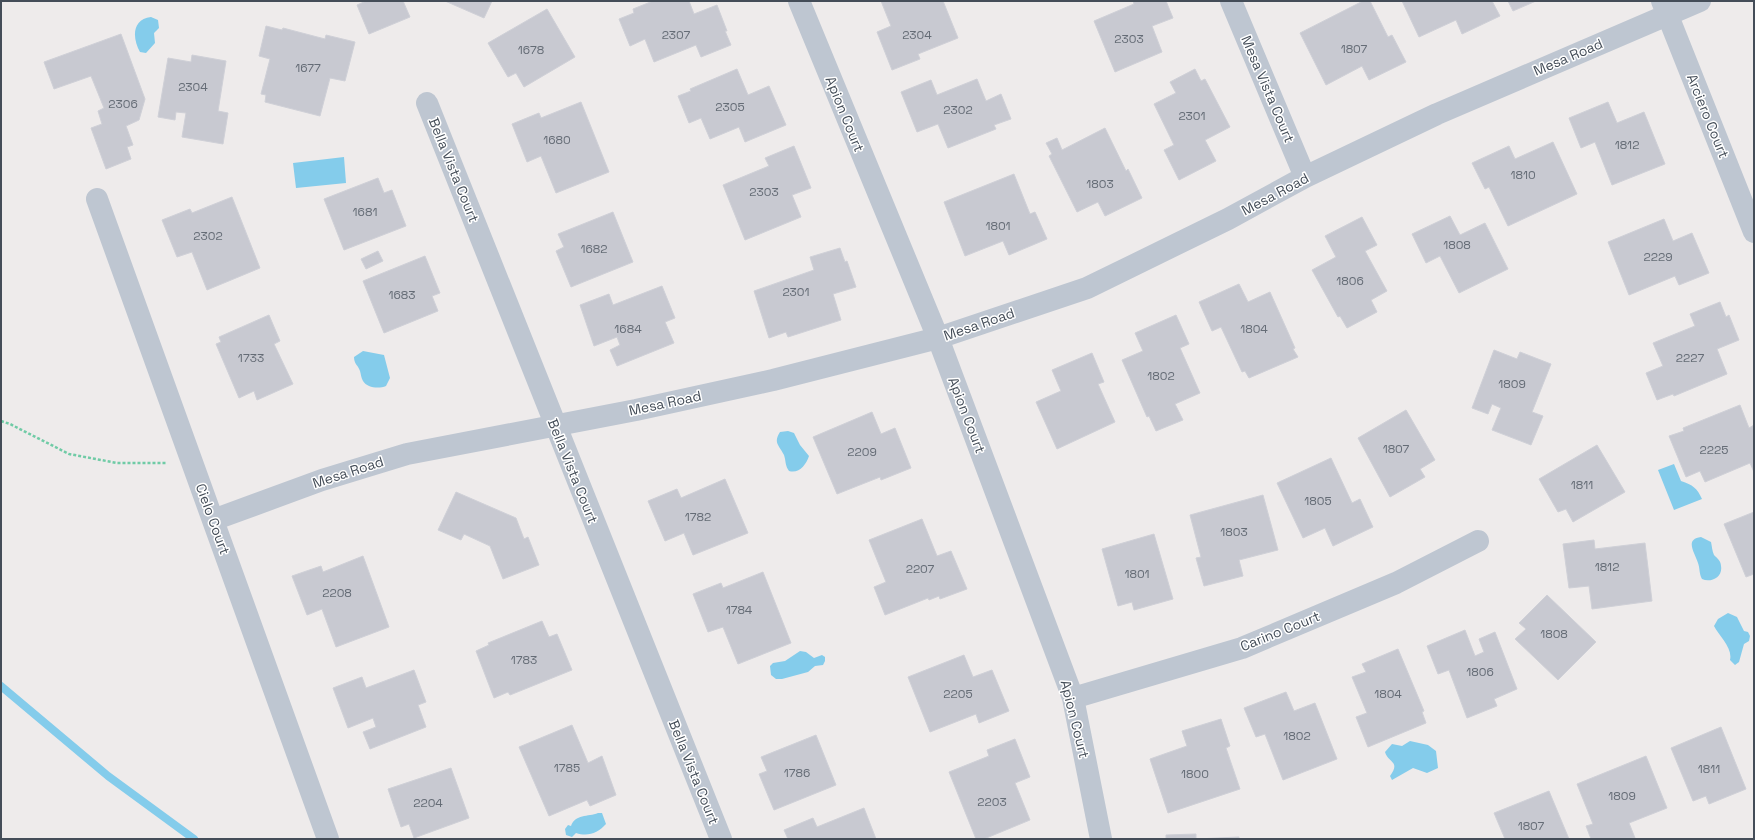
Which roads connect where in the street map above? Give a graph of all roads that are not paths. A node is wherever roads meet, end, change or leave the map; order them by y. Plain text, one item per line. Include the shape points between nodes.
1 (799, 1) edge
2 (1230, 1) edge
3 (1700, 1) edge
4 (1665, 8) edge
5 (428, 103) dead end
6 (1305, 177) junction
7 (97, 199) dead end
8 (1754, 232) edge
9 (938, 338) junction
10 (554, 424) junction
11 (213, 520) junction
12 (1478, 541) dead end
13 (1073, 698) junction
14 (328, 839) edge
15 (721, 839) edge
16 (1101, 839) edge

1 - 9 street, Apion Court
2 - 6 street, Mesa Vista Court
3 - 4 street, Mesa Road
4 - 6 street, Mesa Road
4 - 8 street, Arciero Court
5 - 10 street, Bella Vista Court
6 - 9 street, Mesa Road via 1228,219 1087,288
7 - 11 street, Cielo Court
9 - 10 street, Mesa Road via 773,380 636,410
9 - 13 street, Apion Court
10 - 11 street, Mesa Road via 407,454 322,480
10 - 15 street, Bella Vista Court
11 - 14 street, Cielo Court
12 - 13 street, Carino Court via 1396,583 1242,648
13 - 16 street, Apion Court

